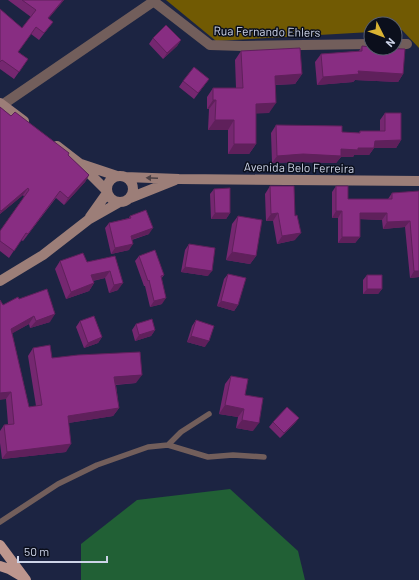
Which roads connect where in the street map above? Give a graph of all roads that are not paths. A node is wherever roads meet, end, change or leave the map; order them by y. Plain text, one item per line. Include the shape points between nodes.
1 (153, 0) edge
2 (363, 44) edge
3 (403, 44) edge
4 (407, 44) dead end
5 (1, 104) edge
6 (34, 128) edge
7 (46, 138) edge
8 (79, 164) junction
9 (121, 176) junction
10 (179, 179) junction
11 (419, 181) edge
12 (107, 192) junction
13 (130, 198) junction
14 (118, 203) junction
15 (88, 220) junction
16 (0, 280) edge
17 (209, 414) dead end
18 (168, 445) junction
19 (264, 457) dead end
20 (0, 522) edge
21 (0, 545) edge
22 (0, 566) edge
23 (26, 580) edge

1 - 2 street, Rua Fernando Ehlers via 210,45
1 - 5 street
3 - 4 street
5 - 6 main road
7 - 8 main road, Avenida Belo Ferreira
8 - 9 main road, Avenida Belo Ferreira
8 - 12 main road, Avenida Belo Ferreira
10 -> 9 main road, Avenida Belo Ferreira
9 - 12 main road via 109,181
9 - 13 main road via 130,180 133,186
10 - 11 main road, Avenida Belo Ferreira
10 - 13 main road, Avenida Belo Ferreira
12 - 14 main road via 113,201
12 - 15 main road
13 - 14 main road
14 - 15 main road
15 - 16 main road via 43,255
17 - 18 lane via 181,432
18 - 19 lane via 208,456
18 - 20 lane via 148,447 97,465 58,484
21 - 23 main road
22 - 23 main road

